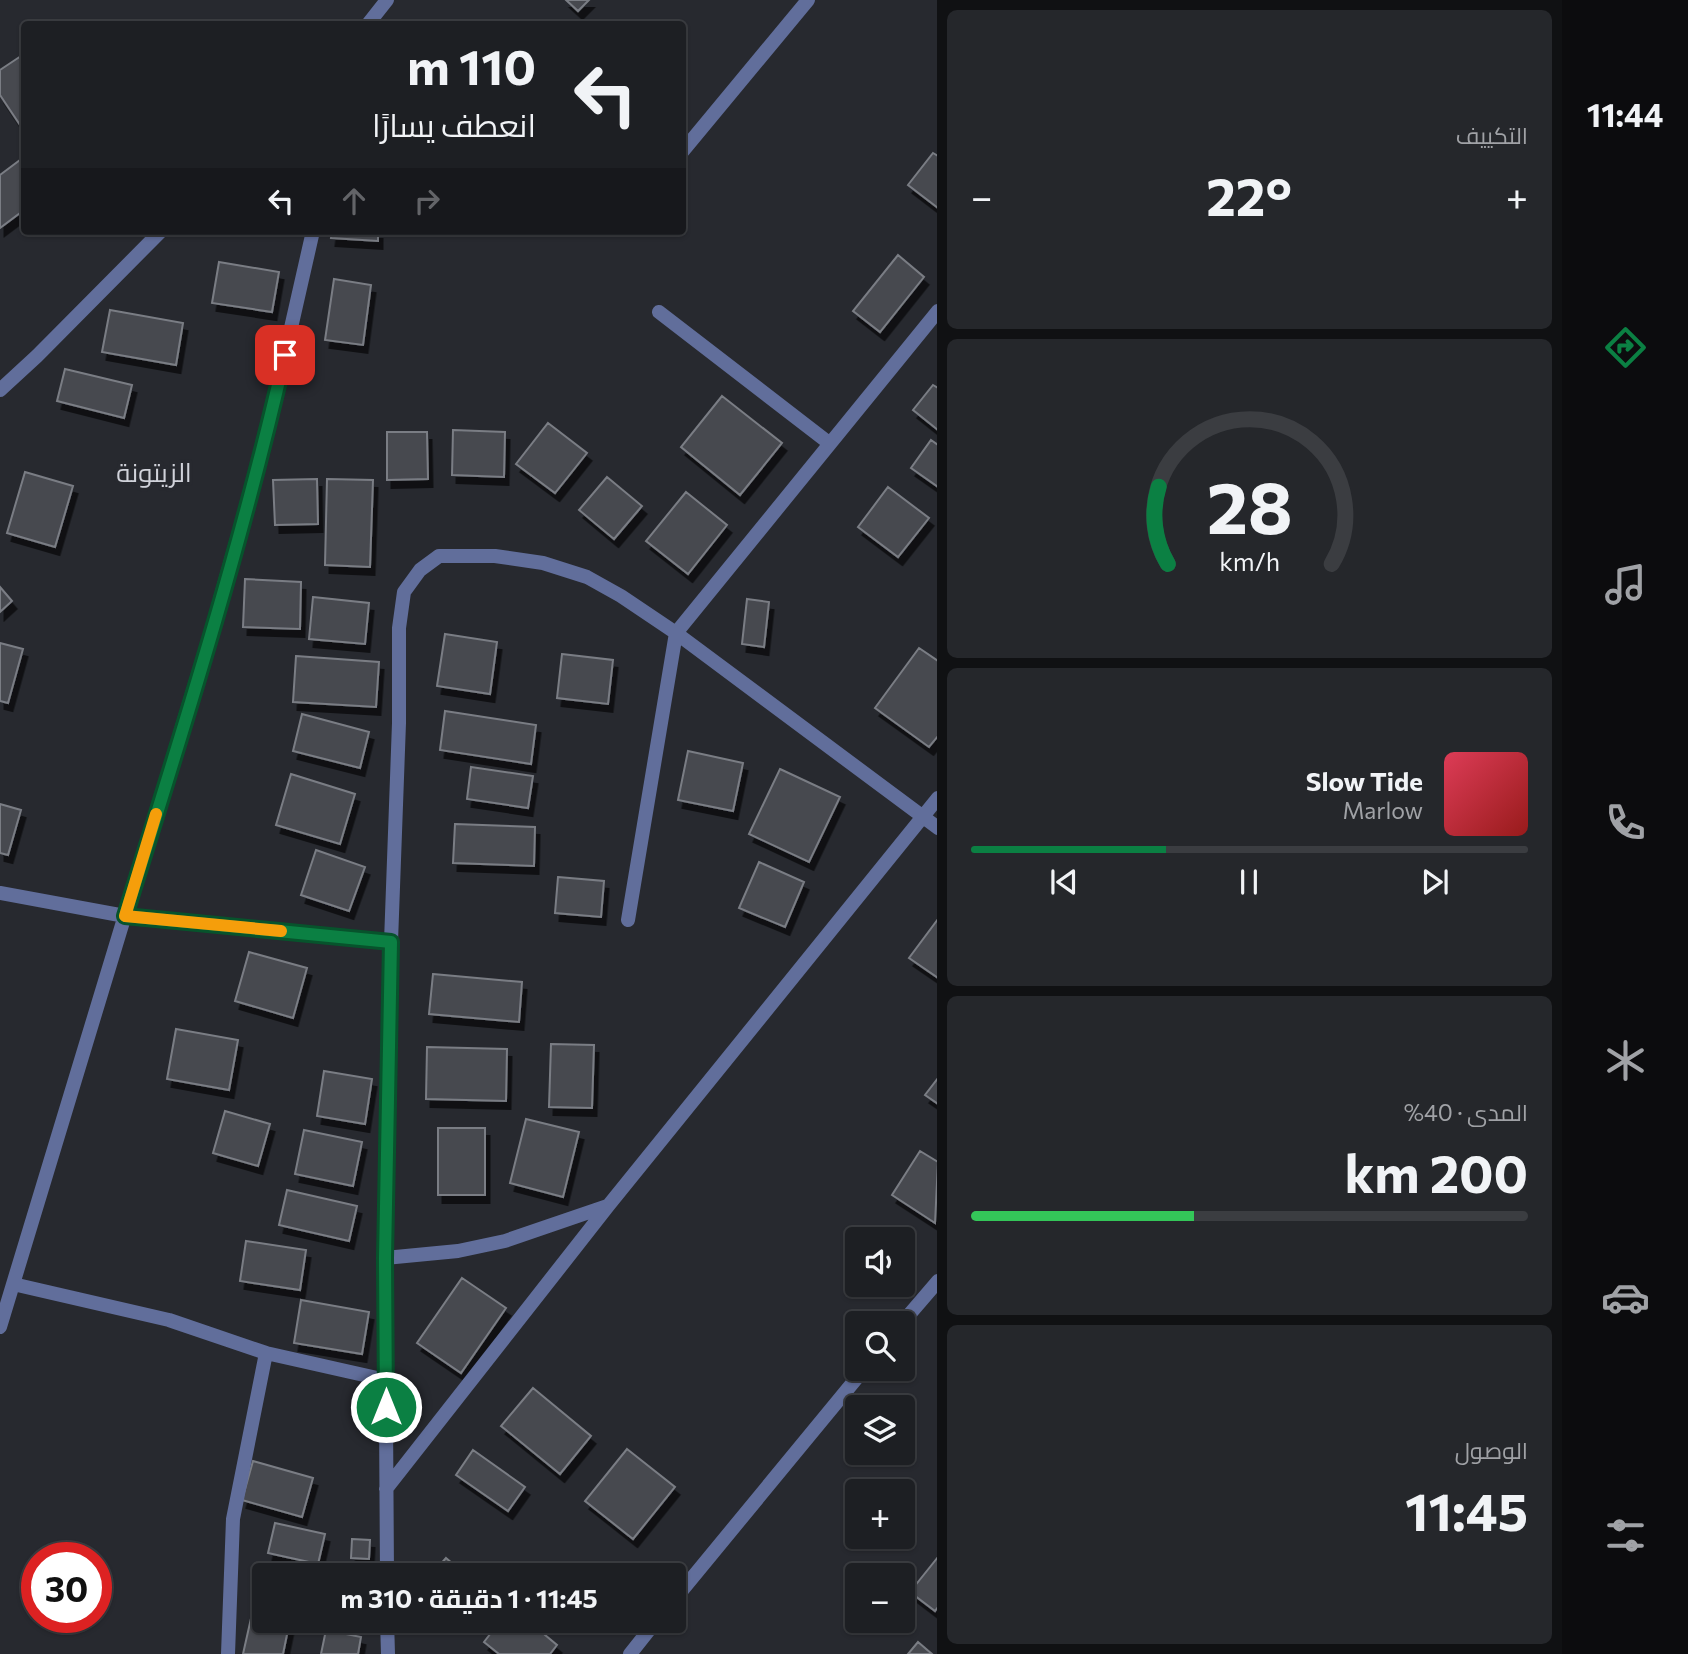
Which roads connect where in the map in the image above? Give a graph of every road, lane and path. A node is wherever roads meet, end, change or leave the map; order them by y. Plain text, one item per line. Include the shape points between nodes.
1 (387, 0) edge
2 (808, 0) edge
3 (370, 21) edge
4 (686, 147) edge
5 (157, 235) edge
6 (312, 235) edge
7 (937, 311) edge
8 (659, 312) dead end
9 (0, 390) edge
10 (829, 443) junction
11 (676, 633) junction
12 (937, 798) edge
13 (922, 816) junction
14 (937, 828) edge
15 (0, 893) edge
16 (125, 916) junction
17 (628, 920) dead end
18 (391, 942) junction
19 (608, 1206) junction
20 (385, 1258) junction
21 (937, 1281) edge
22 (13, 1284) junction
23 (912, 1311) edge
24 (0, 1327) edge
25 (265, 1353) junction
26 (386, 1380) junction
27 (854, 1381) edge
28 (386, 1489) junction
29 (387, 1563) edge
30 (686, 1585) edge
31 (387, 1633) edge
32 (647, 1633) edge
33 (228, 1654) edge
34 (388, 1654) edge
35 (630, 1654) edge

1 - 3 street
2 - 4 street
5 - 9 street
6 - 16 street via 268,429
7 - 10 street
8 - 10 street
10 - 11 street
11 - 13 street
11 - 17 street
11 - 18 street via 587,577 543,563 495,556 439,556 420,570 404,592 399,628
12 - 13 street
13 - 14 street
13 - 19 street
15 - 16 street
16 - 18 street
16 - 22 street
18 - 20 street
19 - 20 street via 505,1241
19 - 28 street
20 - 26 street
21 - 23 street
22 - 24 street
22 - 25 street via 169,1320
25 - 26 street
25 - 33 street via 233,1519
26 - 28 street
27 - 30 street
28 - 29 street
31 - 34 street
32 - 35 street

